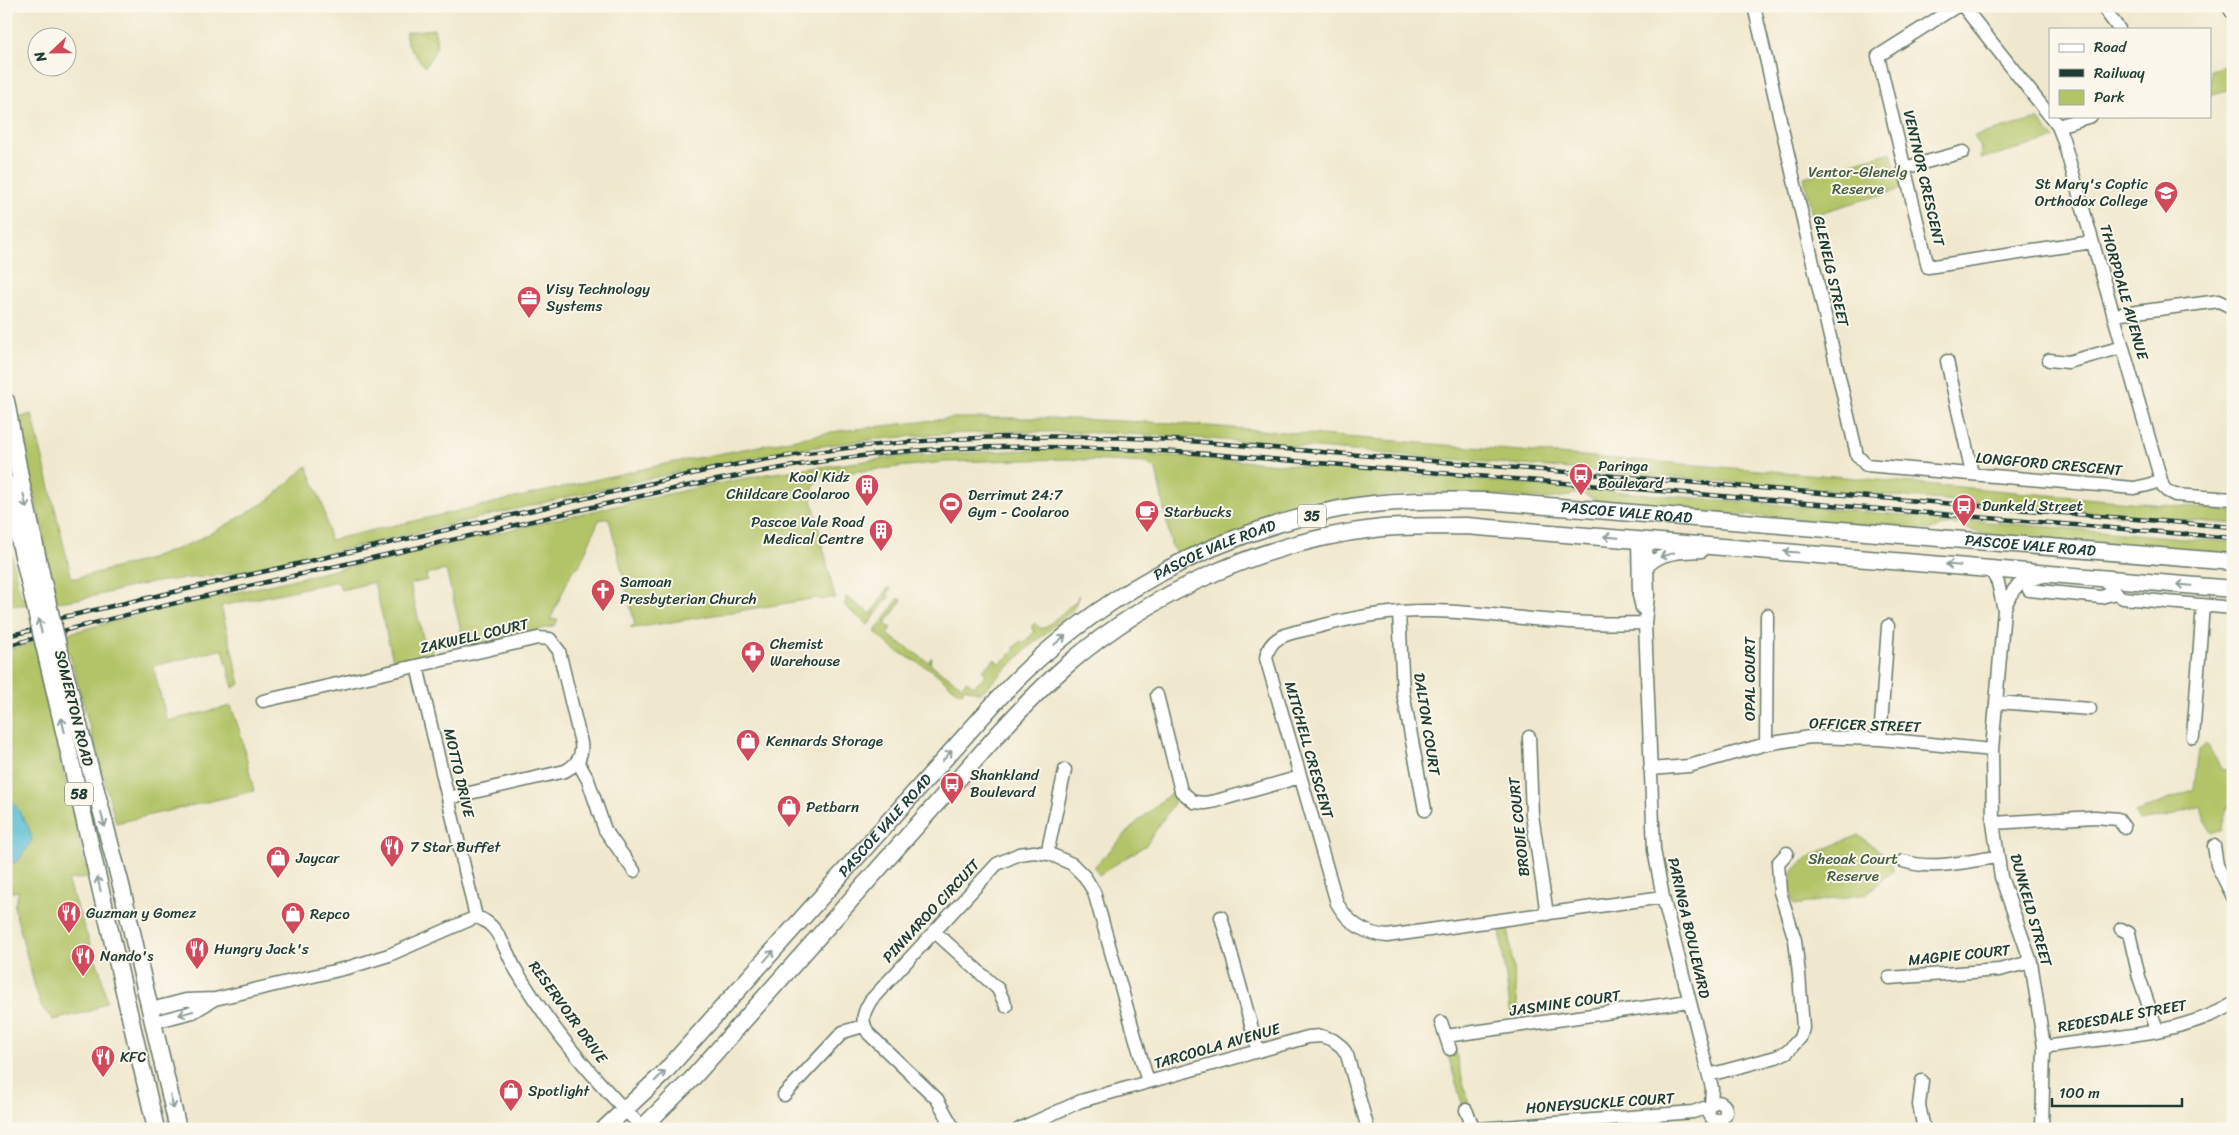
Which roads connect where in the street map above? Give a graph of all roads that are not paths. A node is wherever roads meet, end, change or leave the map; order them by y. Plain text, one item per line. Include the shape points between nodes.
1 (1754, 6) edge
2 (1957, 6) edge
3 (1963, 6) edge
4 (2102, 6) edge
5 (2228, 6) edge
6 (2233, 14) edge
7 (2118, 28) edge
8 (2049, 114) edge
9 (2066, 118) edge
10 (2053, 119) edge
11 (1963, 152) dead end
12 (1904, 168) junction
13 (2092, 242) junction
14 (2233, 308) edge
15 (2114, 315) junction
16 (2123, 347) junction
17 (2049, 360) dead end
18 (1947, 361) dead end
19 (6, 401) edge
20 (1857, 455) joint
21 (1972, 472) junction
22 (2161, 480) junction
23 (6, 483) edge
24 (2233, 499) edge
25 (1643, 514) junction
26 (1642, 540) junction
27 (1723, 547) junction
28 (2059, 548) junction
29 (2230, 563) edge
30 (1647, 567) junction
31 (1990, 568) junction
32 (2053, 574) junction
33 (2078, 576) junction
34 (2104, 579) junction
35 (2029, 590) dead end
36 (2233, 590) edge
37 (39, 592) junction
38 (2115, 593) junction
39 (2203, 605) junction
40 (2233, 608) edge
41 (2004, 610) junction
42 (1399, 612) junction
43 (1767, 615) dead end
44 (1646, 623) junction
45 (1888, 626) dead end
46 (53, 656) junction
47 (417, 666) junction
48 (1157, 693) dead end
49 (263, 701) dead end
50 (1997, 702) junction
51 (2090, 710) dead end
52 (974, 726) junction
53 (1528, 735) dead end
54 (2193, 737) dead end
55 (1880, 739) junction
56 (991, 742) junction
57 (1766, 744) junction
58 (1992, 750) junction
59 (578, 762) junction
60 (1650, 769) junction
61 (1067, 770) dead end
62 (1300, 777) junction
63 (448, 798) junction
64 (1425, 813) dead end
65 (1993, 823) junction
66 (2124, 826) dead end
67 (2214, 846) dead end
68 (1787, 853) dead end
69 (1047, 854) junction
70 (1997, 857) junction
71 (1903, 861) dead end
72 (634, 871) dead end
73 (1663, 897) junction
74 (2233, 897) edge
75 (1547, 914) junction
76 (1220, 915) dead end
77 (476, 917) junction
78 (2121, 929) dead end
79 (935, 932) junction
80 (2031, 962) junction
81 (1889, 978) dead end
82 (1689, 1001) junction
83 (2233, 1004) edge
84 (1005, 1007) dead end
85 (152, 1016) junction
86 (131, 1020) junction
87 (1441, 1022) dead end
88 (863, 1026) junction
89 (2157, 1030) junction
90 (1446, 1036) junction
91 (2044, 1046) junction
92 (1258, 1050) junction
93 (1450, 1050) dead end
94 (1710, 1081) junction
95 (1922, 1081) dead end
96 (1148, 1082) junction
97 (782, 1097) dead end
98 (625, 1110) junction
99 (1466, 1110) dead end
100 (1716, 1113) edge
101 (643, 1128) edge
102 (156, 1129) edge
103 (178, 1129) edge
104 (604, 1129) edge
105 (954, 1129) edge
106 (1019, 1129) edge
107 (1368, 1129) edge
108 (1474, 1129) edge
109 (1480, 1129) edge
110 (1724, 1129) edge
111 (1924, 1129) edge
112 (2042, 1129) edge

1 - 20 street, GLENELG STREET
2 - 12 street, VENTNOR CRESCENT via 1878,56
3 - 8 street, THORPDALE AVENUE
4 - 7 street
5 - 6 street
9 - 10 street
10 - 13 street, THORPDALE AVENUE
11 - 12 street
12 - 13 street, VENTNOR CRESCENT via 1928,266
13 - 15 street, THORPDALE AVENUE
14 - 15 street via 2219,302
15 - 16 street, THORPDALE AVENUE
16 - 17 street via 2068,362
16 - 22 street, THORPDALE AVENUE
18 - 21 street
19 -> 37 main road, SOMERTON ROAD / 58
20 - 21 street, LONGFORD CRESCENT via 1866,464
21 - 22 street, LONGFORD CRESCENT via 2134,488
22 - 24 street via 2165,490 2171,494
23 - 37 main road, SOMERTON ROAD / 58
25 - 26 main road
25 - 28 main road, PASCOE VALE ROAD / 35
52 -> 25 main road, PASCOE VALE ROAD / 35 via 1041,656 1091,616 1199,553 1269,527 1339,510 1404,502 1486,501
26 - 27 main road, PASCOE VALE ROAD / 35
26 - 30 street, PARINGA BOULEVARD
26 - 44 street, PARINGA BOULEVARD via 1639,595
26 -> 56 main road, PASCOE VALE ROAD / 35 via 1466,526 1406,527 1328,537 1269,553 1182,588 1104,636 1036,694
27 -> 30 street via 1720,550 1673,553
31 -> 27 main road, PASCOE VALE ROAD / 35
28 - 29 main road, PASCOE VALE ROAD / 35
28 - 33 main road via 2053,555 2053,564
30 - 44 street, PARINGA BOULEVARD
31 - 32 main road, PASCOE VALE ROAD / 35
31 - 41 street, DUNKELD STREET via 1998,583
32 - 33 main road, PASCOE VALE ROAD / 35
32 - 41 street, DUNKELD STREET via 2017,585 2008,596
33 - 34 main road, PASCOE VALE ROAD / 35
36 -> 34 main road, PASCOE VALE ROAD / 35
34 - 38 street
35 - 38 street via 2101,597
37 - 46 main road, SOMERTON ROAD / 58, bridge
38 - 39 street via 2129,599
39 - 40 street
39 - 54 street
41 - 50 street, DUNKELD STREET
42 - 44 street, MITCHELL CRESCENT via 1433,611 1591,624
42 - 62 street, MITCHELL CRESCENT via 1363,616 1287,635 1274,640 1268,648 1268,664
42 - 64 street, DALTON COURT via 1403,693
43 - 57 street, OPAL COURT
44 - 60 street, PARINGA BOULEVARD
45 - 55 street
46 -> 85 main road, SOMERTON ROAD / 58 via 121,885
86 -> 46 main road, SOMERTON ROAD / 58
47 - 49 street, ZAKWELL COURT
47 - 59 street, ZAKWELL COURT via 538,638 550,639 559,651 581,743
47 - 63 street, MOTTO DRIVE
48 - 62 street via 1179,787 1194,802 1216,801
50 - 51 street
50 - 58 street, DUNKELD STREET
52 - 56 main road
98 -> 52 main road, PASCOE VALE ROAD / 35 via 688,1046
53 - 75 street, BRODIE COURT via 1532,815
55 - 57 street, OFFICER STREET via 1810,737
55 - 58 street, OFFICER STREET
56 - 101 main road, PASCOE VALE ROAD / 35 via 697,1074
57 - 60 street, OFFICER STREET via 1689,766
58 - 65 street, DUNKELD STREET
59 - 63 street via 565,771
59 - 72 street via 588,780 605,830
60 - 73 street, PARINGA BOULEVARD via 1654,850
61 - 69 street
62 - 75 street, MITCHELL CRESCENT via 1337,903 1343,915 1364,930 1387,936
63 - 77 street, MOTTO DRIVE
65 - 66 street via 2095,816 2118,819
65 - 70 street, DUNKELD STREET
67 - 74 street via 2217,865
68 - 94 street via 1778,863 1778,882 1795,940 1803,1009 1800,1038 1787,1052
69 - 79 street, PINNAROO CIRCUIT via 1019,854 998,864
69 - 96 street, PINNAROO CIRCUIT via 1072,864 1094,892
70 - 71 street via 1933,866
70 - 80 street, DUNKELD STREET
73 - 75 street, MITCHELL CRESCENT
73 - 82 street, PARINGA BOULEVARD
76 - 92 street
77 - 85 street via 390,955 215,999 186,1000
77 - 98 street, RESERVOIR DRIVE via 494,927 516,970 540,1006
78 - 89 street via 2129,933 2138,977
79 - 84 street via 998,989
79 - 88 street, PINNAROO CIRCUIT via 871,1000 862,1018
80 - 81 street, MAGPIE COURT via 1999,970
80 - 91 street, DUNKELD STREET
82 - 90 street, JASMINE COURT
82 - 94 street, PARINGA BOULEVARD
83 - 89 street, REDESDALE STREET via 2198,1020
85 - 86 main road
85 -> 103 main road, SOMERTON ROAD / 58
86 - 102 main road, SOMERTON ROAD / 58
87 - 90 street
88 - 97 street via 843,1032
88 - 105 street via 937,1100
89 - 91 street, REDESDALE STREET
90 - 93 street
91 - 112 street, DUNKELD STREET
92 - 96 street, TARCOOLA AVENUE
92 - 107 street, TARCOOLA AVENUE via 1308,1037 1321,1036 1333,1040 1347,1055
94 - 100 street, PARINGA BOULEVARD
95 - 111 street via 1919,1105
96 - 106 street, TARCOOLA AVENUE via 1082,1101
98 - 101 street, RESERVOIR DRIVE
98 - 104 main road, PASCOE VALE ROAD / 35
99 - 108 street
100 - 109 street, HONEYSUCKLE COURT via 1693,1112
100 - 110 street, PARINGA BOULEVARD

